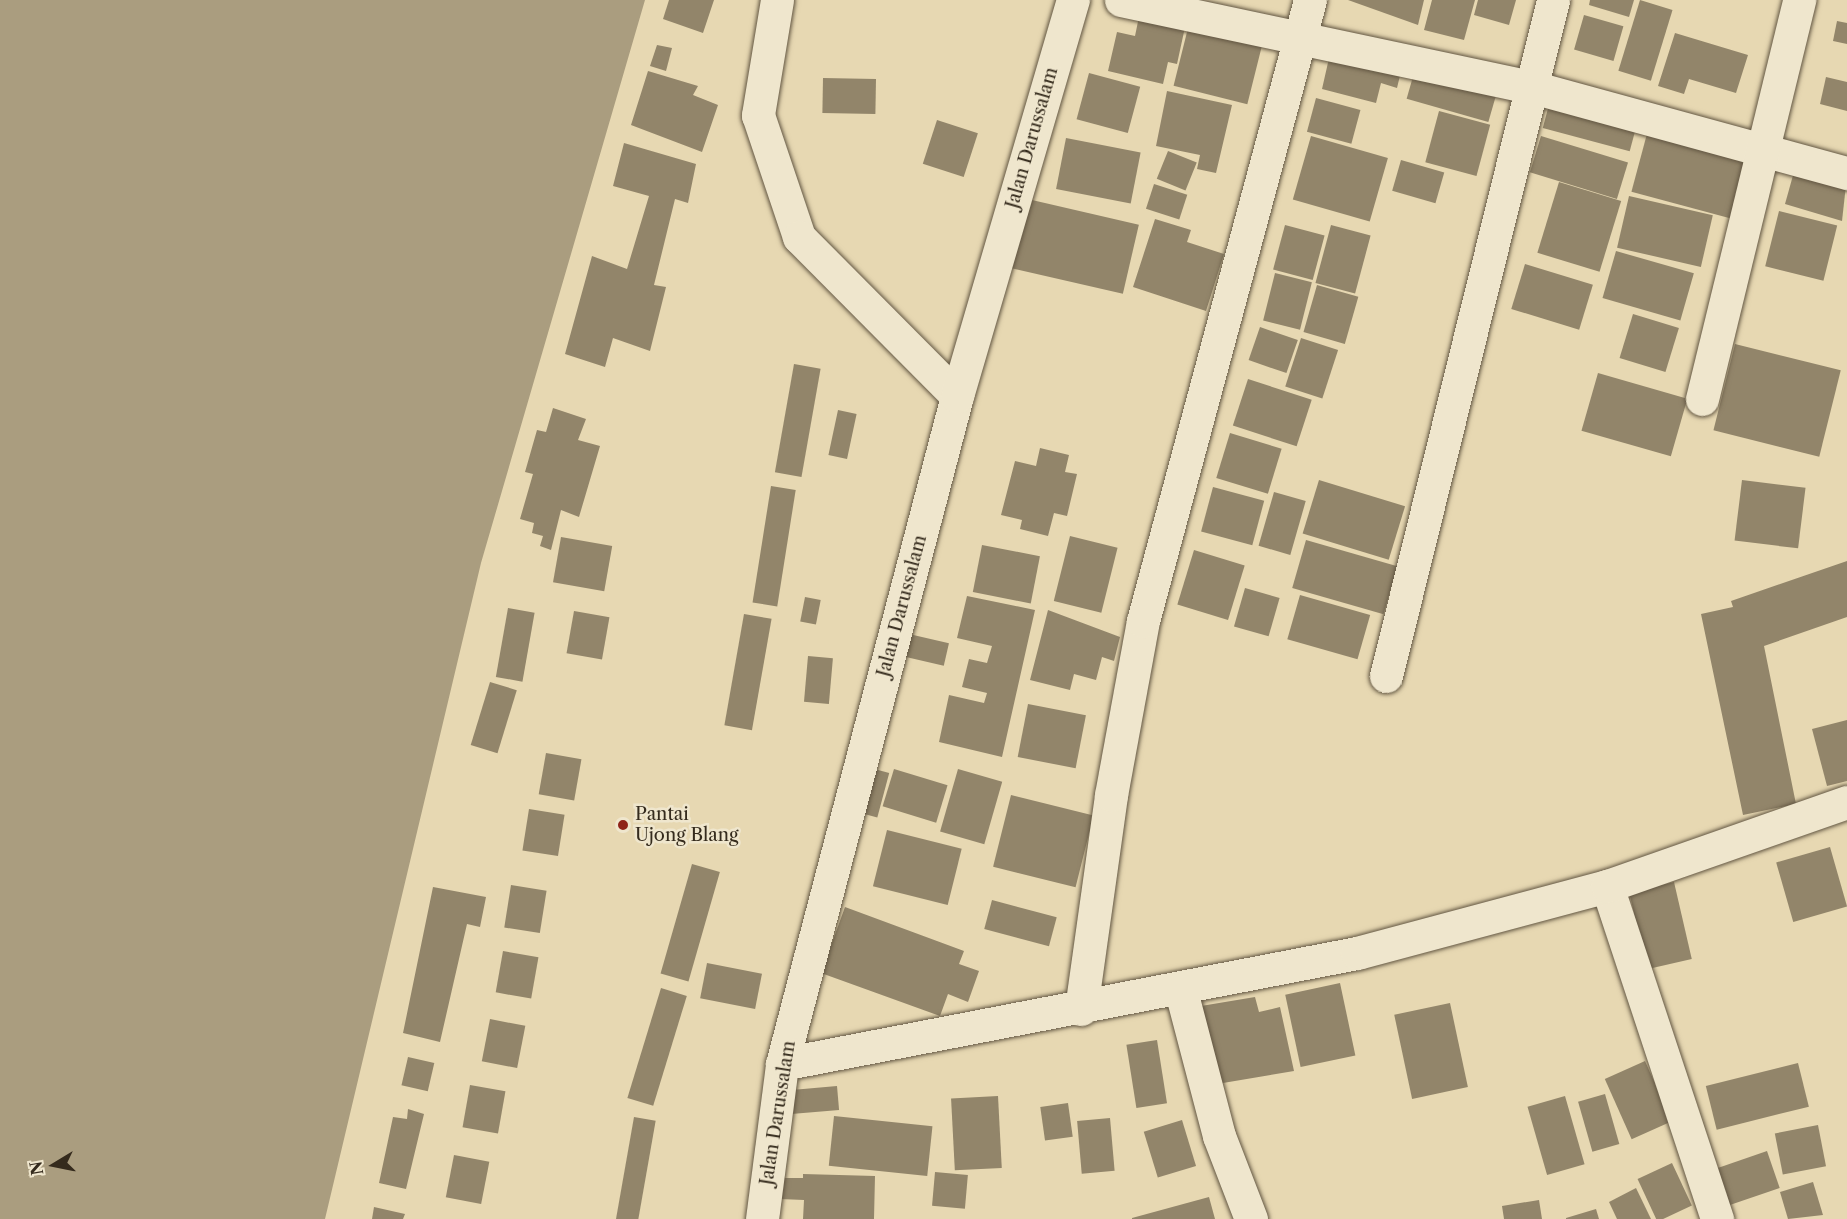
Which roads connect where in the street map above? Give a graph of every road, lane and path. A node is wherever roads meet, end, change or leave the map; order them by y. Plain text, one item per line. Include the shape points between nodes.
1 (777, 0) edge
2 (1073, 0) edge
3 (1121, 0) edge
4 (1311, 0) edge
5 (1553, 0) edge
6 (1799, 0) edge
7 (1302, 37) junction
8 (1532, 87) junction
9 (1759, 151) junction
10 (1847, 173) edge
11 (957, 396) junction
12 (1702, 399) dead end
13 (1386, 676) dead end
14 (1847, 802) edge
15 (1606, 886) junction
16 (1181, 991) junction
17 (1081, 1009) junction
18 (782, 1064) junction
19 (762, 1219) edge
20 (1251, 1219) edge
21 (1717, 1219) edge

1 - 11 street via 758,115 799,237
2 - 11 street, Jalan Darussalam
3 - 7 street
4 - 7 street
5 - 8 street
6 - 9 street
7 - 8 street
7 - 17 street via 1143,621 1111,795
8 - 9 street
8 - 13 street
9 - 10 street
9 - 12 street
11 - 18 street, Jalan Darussalam
14 - 15 street
15 - 16 street via 1357,953
15 - 21 street
16 - 17 street
16 - 20 street via 1219,1136
17 - 18 street
18 - 19 street, Jalan Darussalam

